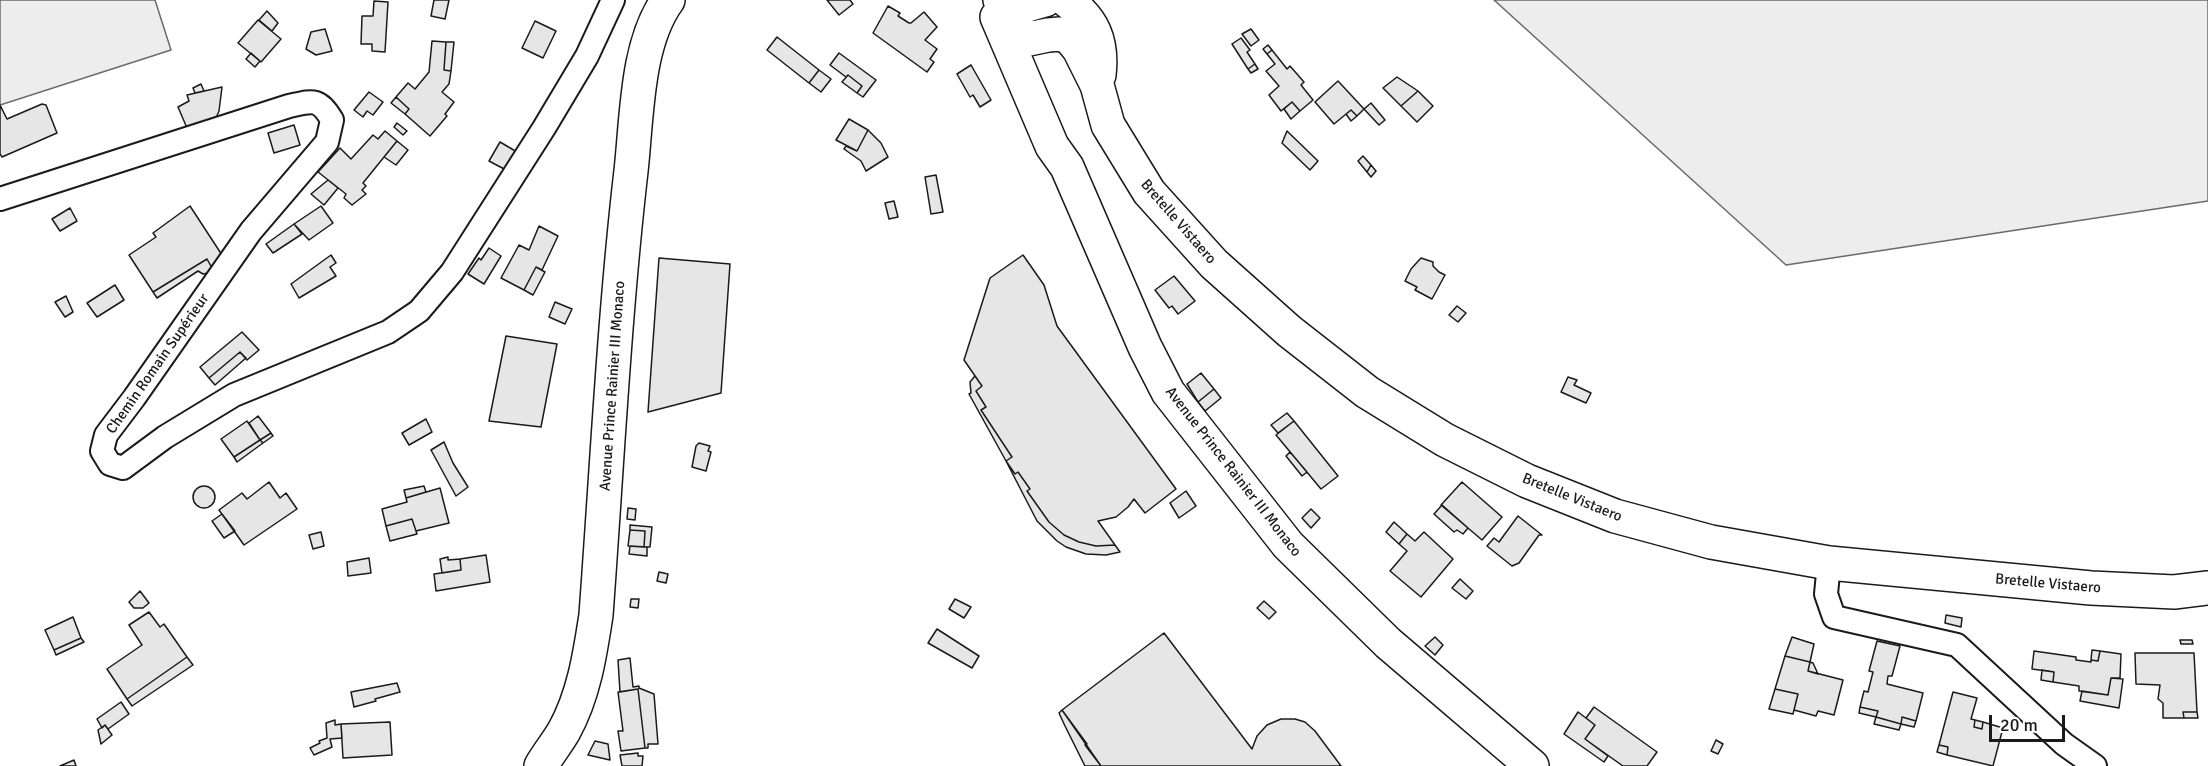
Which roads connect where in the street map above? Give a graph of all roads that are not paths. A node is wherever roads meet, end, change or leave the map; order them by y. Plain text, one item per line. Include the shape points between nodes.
1 (614, 0) edge
2 (1065, 0) edge
3 (665, 4) edge
4 (1013, 13) edge
5 (1097, 85) junction
6 (0, 199) edge
7 (1829, 563) junction
8 (2208, 588) edge
9 (541, 766) edge
10 (1532, 766) edge
11 (2095, 766) edge

1 - 6 street, Chemin Romain Supérieur via 587,56 544,128 452,272 419,311 388,332 234,395 123,468 110,464 102,451 106,435 251,231 327,142 332,120 325,107 312,101
2 - 5 main road, Bretelle Vistaero via 1090,22 1100,60
3 - 9 main road, Avenue Prince Rainier III Monaco via 644,51 641,75 623,243 590,660 564,731
4 - 5 main road, Bretelle Vistaero via 1048,35 1070,38
4 - 10 main road, Avenue Prince Rainier III Monaco via 1065,139 1067,167 1168,392 1287,545 1388,643
5 - 7 main road, Bretelle Vistaero via 1108,125 1149,192 1214,264 1289,331 1367,392 1445,440 1527,481 1615,516 1711,542
7 - 8 main road, Bretelle Vistaero via 2091,588 2174,592
7 - 11 street via 1826,594 1834,617 1958,645 2064,744

